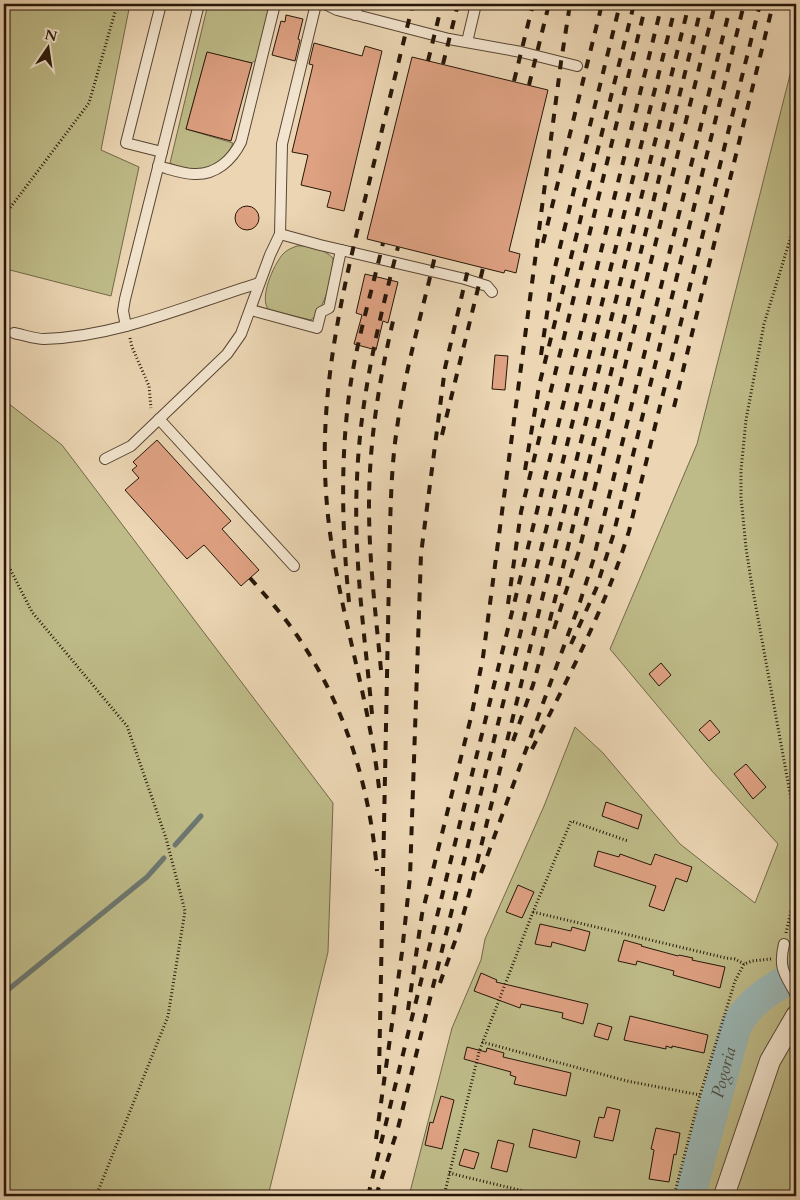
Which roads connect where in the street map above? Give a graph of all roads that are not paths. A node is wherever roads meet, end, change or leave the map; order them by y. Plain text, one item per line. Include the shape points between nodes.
1 (161, 4) edge
2 (199, 4) edge
3 (275, 4) edge
4 (316, 4) edge
5 (325, 4) edge
6 (358, 4) edge
7 (476, 4) edge
8 (355, 15) junction
9 (467, 42) junction
10 (577, 66) dead end
11 (162, 152) junction
12 (158, 166) junction
13 (280, 234) junction
14 (341, 250) junction
15 (259, 283) junction
16 (492, 292) dead end
17 (250, 310) junction
18 (126, 326) junction
19 (14, 333) dead end
20 (160, 419) junction
21 (104, 459) dead end
22 (294, 566) dead end
23 (784, 944) road end
24 (796, 995) edge
25 (796, 1016) edge
26 (724, 1196) edge

1 - 11 lane via 126,142
2 - 11 lane
3 - 12 lane via 236,154 209,172 194,174
4 - 13 lane via 282,144
5 - 8 lane
6 - 8 lane
7 - 9 lane
8 - 9 lane
9 - 10 lane
11 - 12 lane
12 - 18 lane via 125,300
13 - 14 lane
13 - 15 lane
14 - 16 lane via 465,279 487,286
14 - 17 lane via 329,308 321,312 316,328
15 - 17 lane
15 - 18 lane
17 - 20 lane via 241,334 227,354
18 - 19 lane via 42,339
20 - 21 lane via 131,446
20 - 22 lane
23 - 24 lane via 783,970
25 - 26 street via 770,1061

